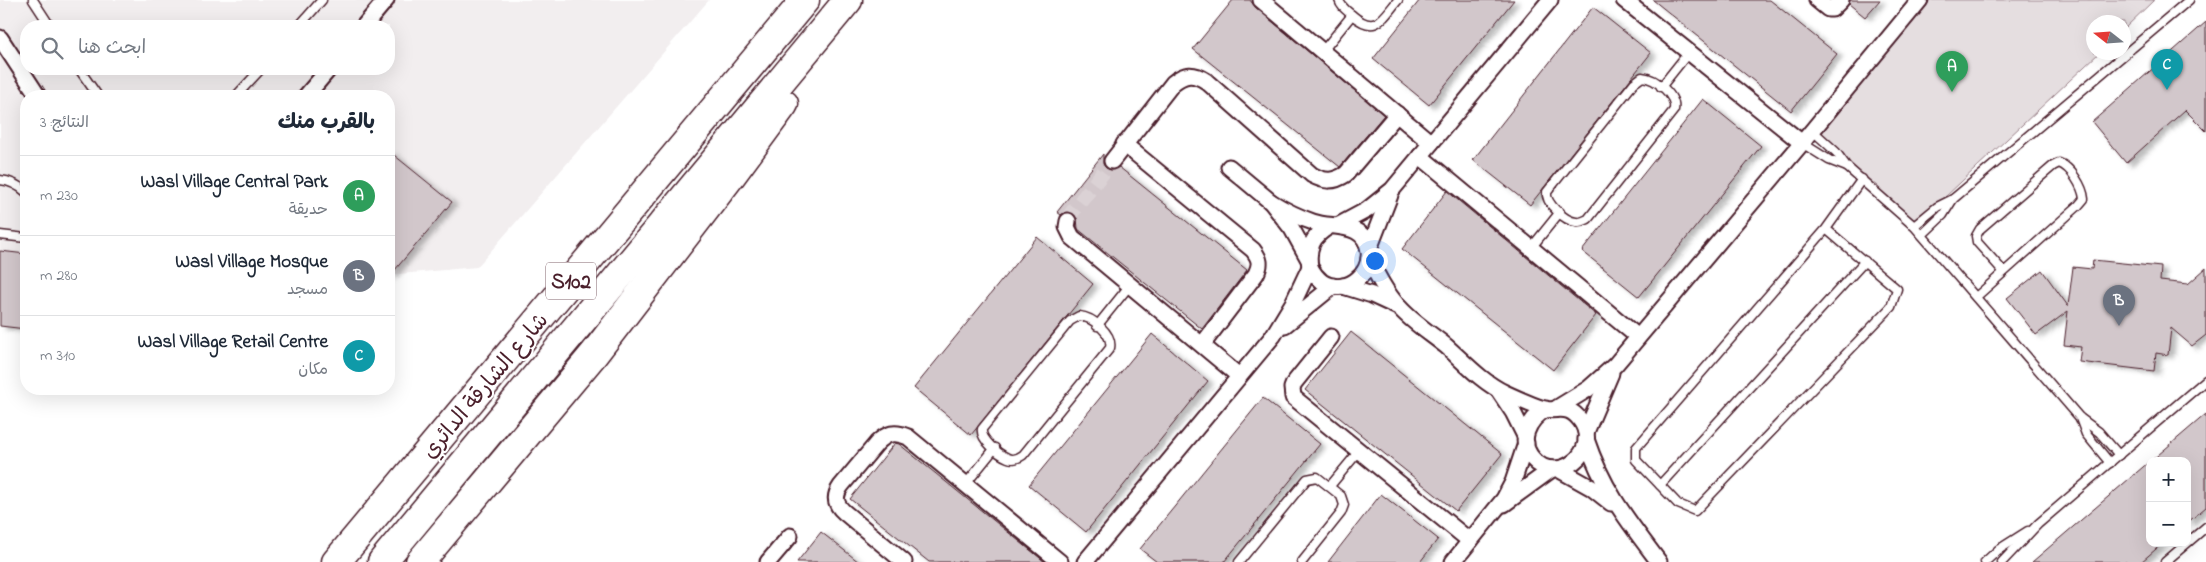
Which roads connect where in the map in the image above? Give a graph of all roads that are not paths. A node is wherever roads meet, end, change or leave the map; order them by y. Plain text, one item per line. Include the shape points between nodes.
1 (32, 0) edge
2 (322, 0) edge
3 (386, 0) edge
4 (805, 0) edge
5 (848, 0) edge
6 (853, 0) edge
7 (1261, 0) edge
8 (1339, 0) edge
9 (1398, 0) edge
10 (1550, 0) edge
11 (1624, 0) edge
12 (1817, 0) edge
13 (1841, 0) edge
14 (1920, 0) edge
15 (2190, 0) edge
16 (1352, 15) junction
17 (46, 20) edge
18 (304, 20) edge
19 (369, 20) edge
20 (0, 38) edge
21 (1322, 52) junction
22 (1690, 52) junction
23 (20, 69) edge
24 (24, 75) edge
25 (83, 75) edge
26 (255, 75) edge
27 (324, 75) edge
28 (1661, 87) junction
29 (34, 90) edge
30 (94, 90) edge
31 (242, 90) edge
32 (311, 90) edge
33 (1397, 114) junction
34 (1813, 131) junction
35 (1431, 143) junction
36 (1802, 143) junction
37 (1124, 144) junction
38 (1420, 156) junction
39 (1112, 161) tunnel mouth
40 (1228, 167) dead end
41 (1847, 167) junction
42 (1862, 179) junction
43 (0, 180) edge
44 (20, 186) edge
45 (1392, 190) junction
46 (1953, 199) junction
47 (1271, 202) junction
48 (1560, 212) junction
49 (1068, 221) dead end
50 (1334, 226) junction
51 (1914, 226) junction
52 (1826, 229) junction
53 (0, 235) edge
54 (1922, 235) junction
55 (20, 237) edge
56 (1531, 248) junction
57 (1369, 254) junction
58 (1865, 261) junction
59 (1309, 263) junction
60 (2004, 272) junction
61 (1130, 285) junction
62 (1338, 286) junction
63 (1976, 297) junction
64 (1399, 307) junction
65 (1097, 326) junction
66 (1272, 336) junction
67 (1638, 337) junction
68 (1331, 338) dead end
69 (1202, 345) junction
70 (1615, 365) junction
71 (1239, 376) junction
72 (2206, 380) edge
73 (1498, 390) junction
74 (1552, 409) junction
75 (2080, 418) junction
76 (1586, 436) junction
77 (1525, 440) junction
78 (995, 448) junction
79 (1359, 452) junction
80 (2119, 455) junction
81 (2110, 463) junction
82 (1555, 469) junction
83 (966, 485) junction
84 (1660, 485) junction
85 (1330, 486) junction
86 (1622, 512) junction
87 (1492, 515) junction
88 (2038, 524) junction
89 (2206, 527) edge
90 (790, 536) dead end
91 (1463, 555) edge
92 (1094, 559) edge
93 (336, 562) edge
94 (382, 562) edge
95 (420, 562) edge
96 (768, 562) edge
97 (904, 562) edge
98 (1060, 562) edge
99 (1239, 562) edge
100 (1302, 562) edge
101 (1658, 562) edge
102 (1985, 562) edge
103 (2002, 562) edge
104 (2166, 562) edge

1 - 17 lane
2 - 18 lane
3 - 19 street
4 - 93 highway, شارع الشارقة الدائري / S102
5 - 94 highway, شارع الشارقة الدائري / S102
6 - 95 highway via 780,110 638,298
7 - 21 street
8 - 16 lane
9 - 16 lane via 1376,24 1365,25
10 - 35 street
11 - 22 street
12 - 13 street via 1828,9
14 - 34 street
15 - 46 lane
16 - 21 lane
20 - 23 street
21 - 33 street
22 - 28 lane
22 - 36 street
24 - 29 street
25 - 30 lane
26 - 31 lane
27 - 32 street
28 - 48 lane via 1648,77 1638,80 1549,188 1547,200
28 - 48 lane via 1674,101 1674,110 1588,219 1573,222
33 - 35 street
33 - 37 street via 1346,174 1329,181 1312,174 1198,76 1189,74 1180,77
34 - 36 street
34 - 41 lane
35 - 38 street
36 - 41 lane
36 - 67 street
37 - 39 street
37 - 69 street via 1259,257 1260,266 1256,274
38 - 45 street
38 - 56 street
40 - 47 street
41 - 42 lane
42 - 51 lane
42 - 52 lane
43 - 44 lane
45 - 50 street via 1367,210
45 - 57 street
46 - 51 lane via 1937,207
46 - 54 lane via 1943,215
47 - 50 street via 1299,217
47 - 59 street via 1292,229
48 - 56 lane
49 - 61 street via 1072,238
50 - 57 street via 1349,227 1358,232 1365,240
50 - 59 street via 1320,231 1314,239 1309,248
51 - 54 lane
52 - 58 lane
52 - 84 lane via 1636,448 1636,460
53 - 55 lane
54 - 63 lane
56 - 67 street
57 - 62 street via 1361,277 1353,283
57 - 64 street via 1382,284
58 - 84 lane
58 - 84 lane via 1897,289 1891,306 1695,511 1678,504
59 - 62 street via 1324,282
59 - 66 street via 1293,303
60 - 60 lane via 1977,242 1976,236 2053,166 2064,165 2084,190 2084,199
60 - 63 lane
61 - 65 lane
61 - 69 street
62 - 64 street via 1372,295
62 - 66 street
63 - 75 lane
64 - 73 street
65 - 78 lane via 1084,316 1070,321 984,425 982,436
65 - 78 lane via 1108,334 1110,348 1024,455 1008,458
66 - 71 street
67 - 70 street
68 - 79 street via 1294,383 1292,393 1296,401
69 - 71 street
70 - 74 street via 1588,389
70 - 76 street via 1599,397
71 - 92 street
72 - 80 lane
73 - 74 street
73 - 77 street via 1513,412
74 - 76 street via 1567,410 1576,415
74 - 77 street via 1536,415 1528,425
75 - 80 lane via 2099,432
75 - 81 lane via 2086,434
76 - 82 street via 1584,450 1578,460
76 - 86 street via 1600,478
77 - 82 street via 1535,461
77 - 87 street via 1513,482
78 - 83 lane
79 - 85 lane
79 - 91 street
80 - 81 lane
81 - 88 lane
82 - 86 street via 1592,488
82 - 87 street via 1521,490
83 - 97 street via 908,437 892,433 877,442 841,486 837,492 838,507
83 - 98 street
85 - 99 lane via 1317,477 1307,479
85 - 100 lane via 1344,500 1343,509
86 - 101 street
87 - 91 street
88 - 102 lane
88 - 103 lane
89 - 104 lane
90 - 96 street

